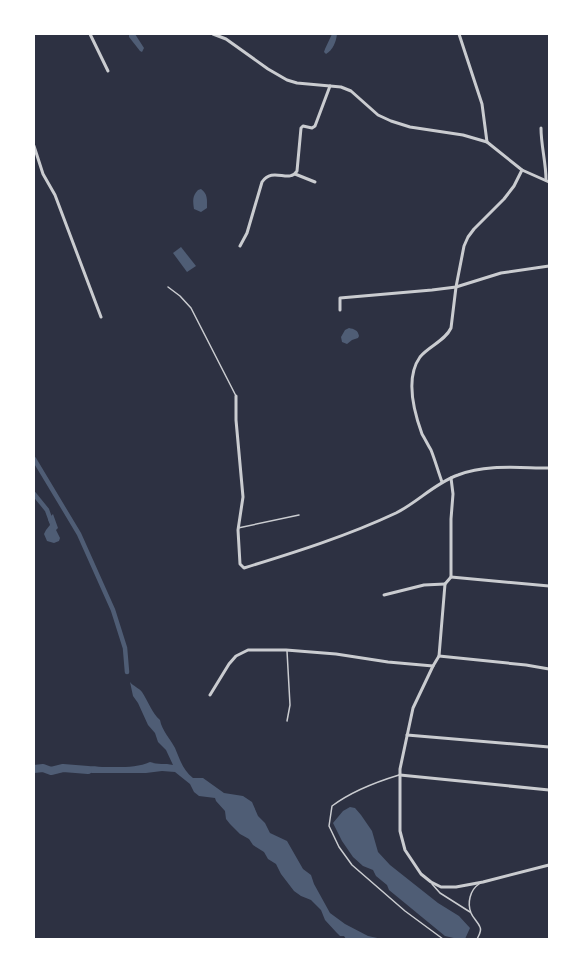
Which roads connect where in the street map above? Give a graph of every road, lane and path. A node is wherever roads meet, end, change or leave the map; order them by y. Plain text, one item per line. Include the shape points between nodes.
1 (90, 34) edge
2 (213, 34) edge
3 (459, 34) edge
4 (108, 71) dead end
5 (330, 86) junction
6 (541, 128) dead end
7 (487, 142) junction
8 (34, 146) edge
9 (522, 170) junction
10 (295, 174) junction
11 (548, 181) edge
12 (315, 182) dead end
13 (240, 246) dead end
14 (549, 266) edge
15 (168, 287) dead end
16 (456, 287) junction
17 (340, 310) dead end
18 (101, 316) dead end
19 (236, 396) joint
20 (549, 468) edge
21 (451, 478) junction
22 (442, 482) junction
23 (299, 515) dead end
24 (238, 528) junction
25 (451, 577) junction
26 (445, 584) junction
27 (549, 586) edge
28 (384, 595) dead end
29 (286, 650) junction
30 (439, 656) junction
31 (433, 666) junction
32 (549, 669) edge
33 (210, 696) dead end
34 (287, 721) dead end
35 (407, 735) junction
36 (549, 747) edge
37 (400, 775) junction
38 (549, 790) edge
39 (549, 865) edge
40 (431, 882) junction
41 (483, 882) junction
42 (471, 913) junction
43 (443, 939) edge
44 (477, 939) edge

1 - 4 street
2 - 5 street via 226,39 287,80
3 - 7 street via 482,104
5 - 7 street via 351,91 378,115 391,121
5 - 10 street via 315,126 301,128
6 - 11 street
7 - 9 street
8 - 18 street
9 - 11 street
9 - 16 street via 504,199 468,237 461,256
10 - 12 street
10 - 13 street via 270,175 265,178 247,233
14 - 16 street via 501,273
15 - 19 lane via 191,308
16 - 17 street via 340,298
16 - 22 street via 448,335 420,357 412,377 416,416
19 - 24 street via 243,498
20 - 21 street via 488,468
21 - 22 street
21 - 25 street
22 - 24 street via 418,500 347,534 244,568 240,564
23 - 24 lane
25 - 26 street
25 - 27 street
26 - 28 street via 424,584
26 - 30 street
29 - 31 street
29 - 33 street via 248,650 236,656
29 - 34 lane via 290,704
30 - 31 street
30 - 32 street
31 - 35 street via 413,708
35 - 36 street
35 - 37 street
37 - 38 street
37 - 40 street via 400,831 405,850 421,874
37 - 43 lane via 354,792 332,806 329,826 338,847 352,865 405,911
39 - 41 street
40 - 41 street via 441,887
40 - 42 lane via 440,893
41 - 42 lane via 472,891 469,902
42 - 44 lane via 480,927 481,932

